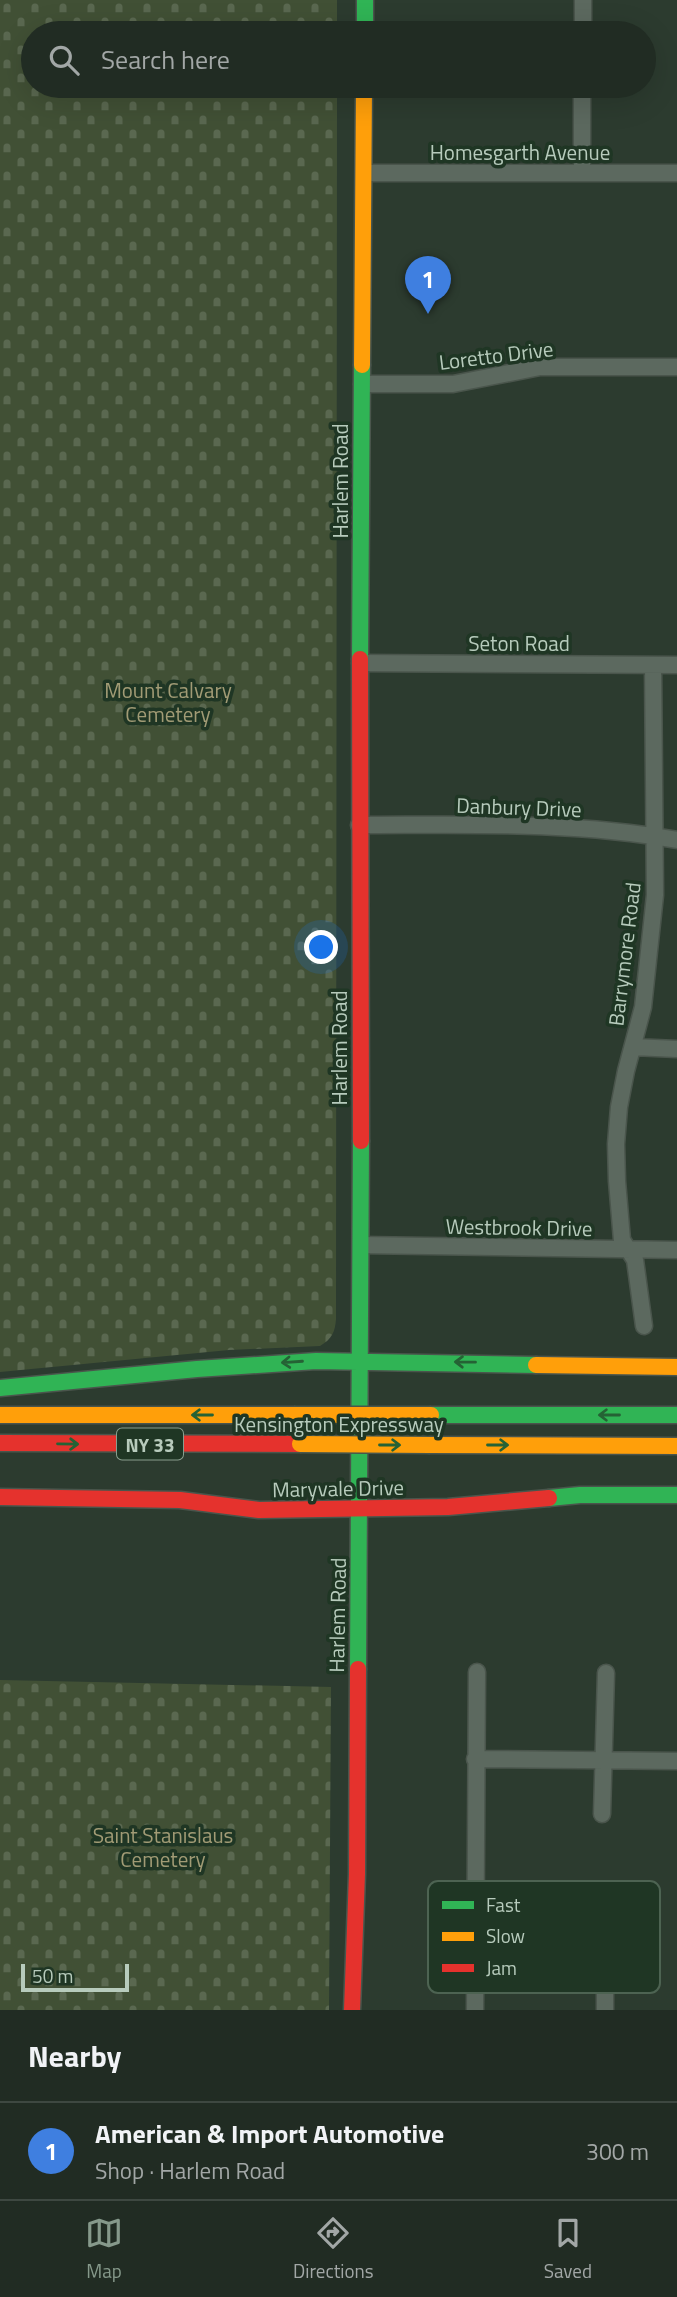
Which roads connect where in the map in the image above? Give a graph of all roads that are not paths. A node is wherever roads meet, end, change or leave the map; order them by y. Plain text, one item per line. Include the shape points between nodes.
1 (365, 0) edge
2 (583, 0) edge
3 (365, 21) edge
4 (583, 21) edge
5 (364, 98) edge
6 (582, 98) edge
7 (364, 173) junction
8 (582, 173) junction
9 (677, 173) edge
10 (677, 367) edge
11 (362, 384) junction
12 (360, 663) junction
13 (653, 664) junction
14 (677, 664) edge
15 (359, 824) junction
16 (654, 836) junction
17 (677, 840) edge
18 (633, 1048) junction
19 (677, 1048) edge
20 (361, 1245) junction
21 (627, 1249) junction
22 (677, 1250) edge
23 (644, 1326) dead end
24 (360, 1361) junction
25 (677, 1367) edge
26 (0, 1388) edge
27 (0, 1415) edge
28 (677, 1415) edge
29 (0, 1443) edge
30 (677, 1446) edge
31 (677, 1495) edge
32 (0, 1497) edge
33 (359, 1508) junction
34 (477, 1672) dead end
35 (606, 1673) dead end
36 (475, 1759) junction
37 (677, 1761) edge
38 (605, 1762) junction
39 (602, 1814) dead end
40 (475, 1881) edge
41 (352, 2010) edge

1 - 3 main road
2 - 4 street
5 - 7 main road, Harlem Road
6 - 8 street
7 - 8 street, Homesgarth Avenue
7 - 11 main road, Harlem Road
8 - 9 street, Homesgarth Avenue
10 - 11 street, Loretto Drive via 540,367 453,384
11 - 12 main road, Harlem Road
12 - 13 street, Seton Road
12 - 15 main road, Harlem Road
13 - 14 street, Seton Road
13 - 16 street, Barrymore Road
15 - 16 street, Danbury Drive via 523,826
15 - 20 main road, Harlem Road
16 - 17 street, Danbury Drive
16 - 18 street, Barrymore Road via 655,895 643,1007
18 - 19 street
18 - 21 street, Barrymore Road via 616,1144 622,1240
20 - 21 street, Westbrook Drive
20 - 24 main road, Harlem Road
21 - 22 street, Westbrook Drive
21 - 23 street, Barrymore Road via 635,1260
25 -> 24 main road
24 -> 26 main road via 197,1369
24 - 33 main road, Harlem Road
28 -> 27 main road, Kensington Expressway / NY 33, bridge
29 -> 30 main road, Kensington Expressway / NY 33, bridge
31 - 33 main road, Maryvale Drive via 559,1496 448,1507
32 - 33 main road, Maryvale Drive via 180,1500 259,1510
33 - 41 main road, Harlem Road
34 - 36 street
35 - 38 street
36 - 38 street
36 - 40 street
37 - 38 street
38 - 39 street

